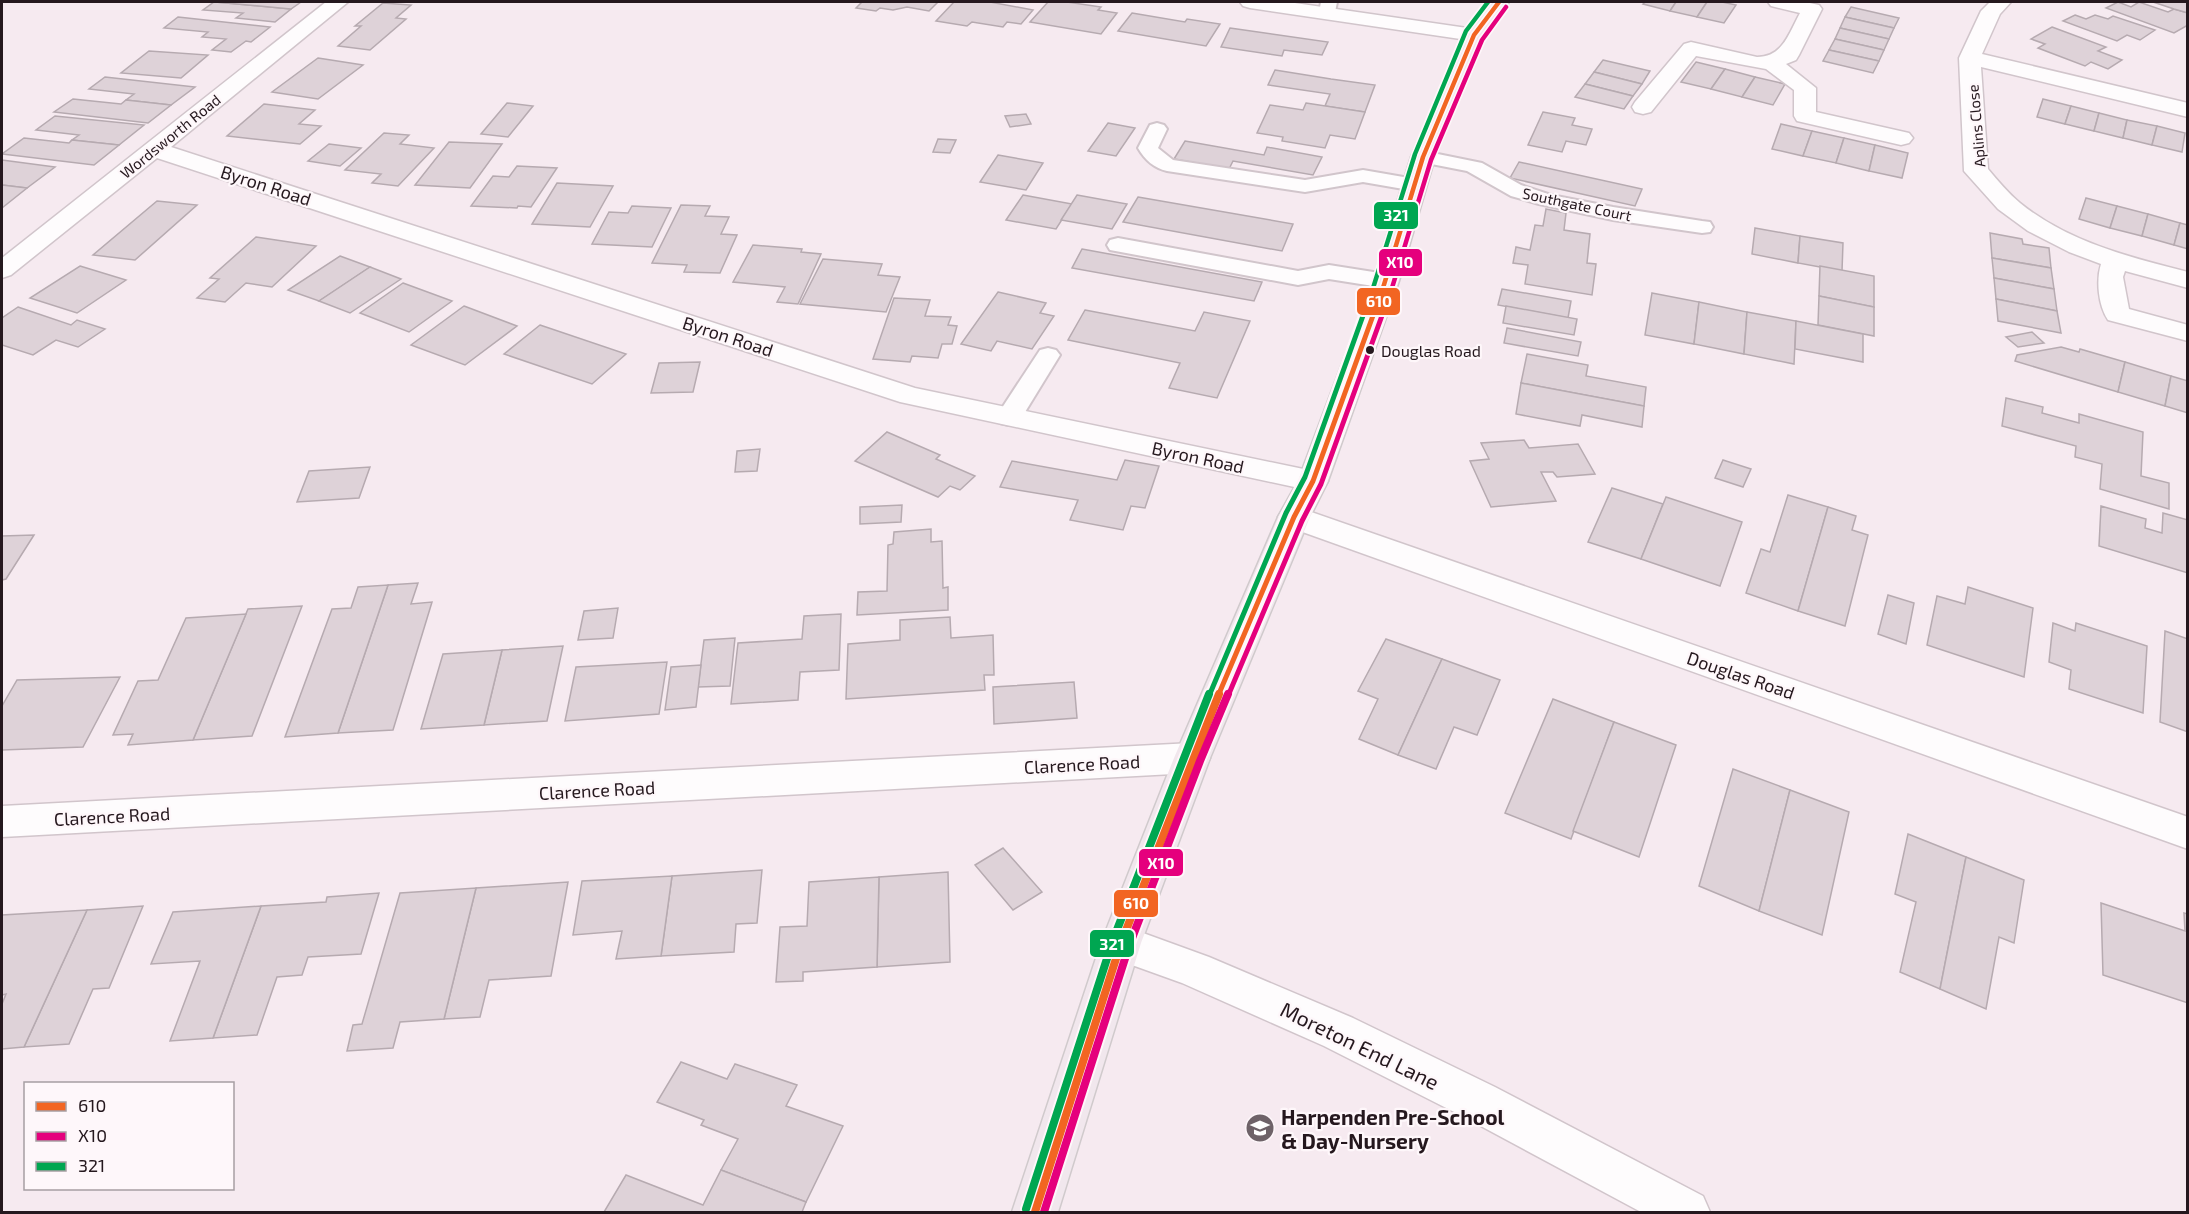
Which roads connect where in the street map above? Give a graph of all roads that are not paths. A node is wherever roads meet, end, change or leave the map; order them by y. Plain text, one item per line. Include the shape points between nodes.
1 (338, 2) edge
2 (1250, 2) edge
3 (1499, 2) edge
4 (1778, 2) edge
5 (2001, 2) edge
6 (1329, 7) edge
7 (1474, 35) junction
8 (1970, 58) junction
9 (1772, 63) junction
10 (1644, 107) dead end
11 (2187, 110) edge
12 (1156, 129) dead end
13 (1901, 138) dead end
14 (154, 149) junction
15 (1423, 157) junction
16 (1415, 185) junction
17 (1702, 227) dead end
18 (1118, 245) dead end
19 (2115, 261) junction
20 (2, 270) edge
21 (2187, 280) edge
22 (1386, 281) junction
23 (2187, 333) edge
24 (1048, 355) dead end
25 (1009, 417) junction
26 (1313, 481) junction
27 (1294, 517) junction
28 (1192, 758) junction
29 (2, 822) edge
30 (2187, 832) edge
31 (1121, 943) junction
32 (1035, 1212) edge
33 (1687, 1212) edge

1 - 14 street, Wordsworth Road
2 - 6 street
3 - 7 main road
4 - 9 street via 1812,9 1788,55
5 - 8 street, Aplins Close via 1991,11
6 - 7 street
7 - 15 main road
8 - 11 street, Aplins Close
8 - 19 street, Aplins Close via 1976,171 2017,213 2060,239
9 - 10 street via 1691,48
9 - 13 street via 1805,88 1804,116
12 - 16 lane via 1148,148 1167,165 1305,186 1363,176
14 - 20 street, Wordsworth Road
14 - 25 street, Byron Road via 910,396
15 - 16 main road
15 - 17 lane, Southgate Court via 1470,165 1524,194
16 - 22 main road
18 - 22 lane via 1298,278 1329,272
19 - 21 street, Aplins Close
19 - 23 street via 2110,276 2117,314
22 - 26 main road
24 - 25 lane
25 - 26 street, Byron Road
26 - 27 main road
27 - 28 main road
27 - 30 street, Douglas Road
28 - 29 street, Clarence Road
28 - 31 main road
31 - 32 main road
31 - 33 street, Moreton End Lane via 1212,975 1399,1061

